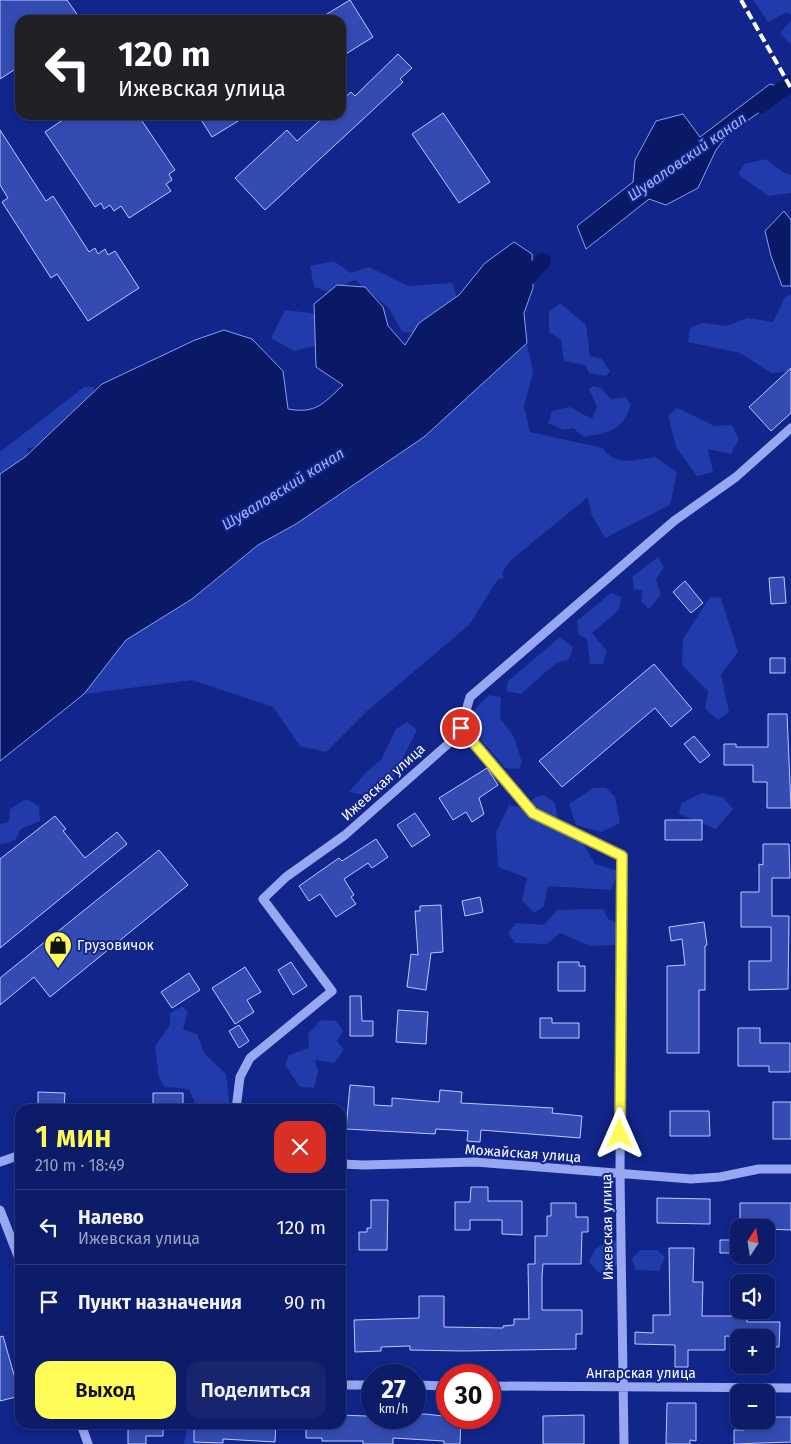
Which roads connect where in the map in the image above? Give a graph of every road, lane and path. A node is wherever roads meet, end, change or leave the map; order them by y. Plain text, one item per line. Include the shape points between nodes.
1 (791, 428) edge
2 (461, 728) junction
3 (237, 1104) edge
4 (15, 1157) edge
5 (0, 1162) edge
6 (346, 1164) edge
7 (791, 1169) edge
8 (620, 1174) junction
9 (0, 1210) edge
10 (15, 1249) edge
11 (346, 1385) edge
12 (361, 1385) edge
13 (501, 1386) edge
14 (623, 1386) junction
15 (791, 1388) edge
16 (83, 1429) edge
17 (88, 1444) edge
18 (624, 1444) edge

1 - 2 street via 736,477 674,521 470,697
2 - 3 street, Ижевская улица via 448,744 345,835 286,877 263,899 332,991 250,1058 240,1077
2 - 8 street, Ижевская улица via 533,813 622,856
4 - 5 street
6 - 8 street, Можайская улица via 475,1162
7 - 8 street, Можайская улица via 759,1169 691,1179
8 - 14 street, Ижевская улица
9 - 10 street
11 - 12 street
13 - 14 street, Ангарская улица
14 - 15 street, Ангарская улица
14 - 18 street, Ижевская улица
16 - 17 street

